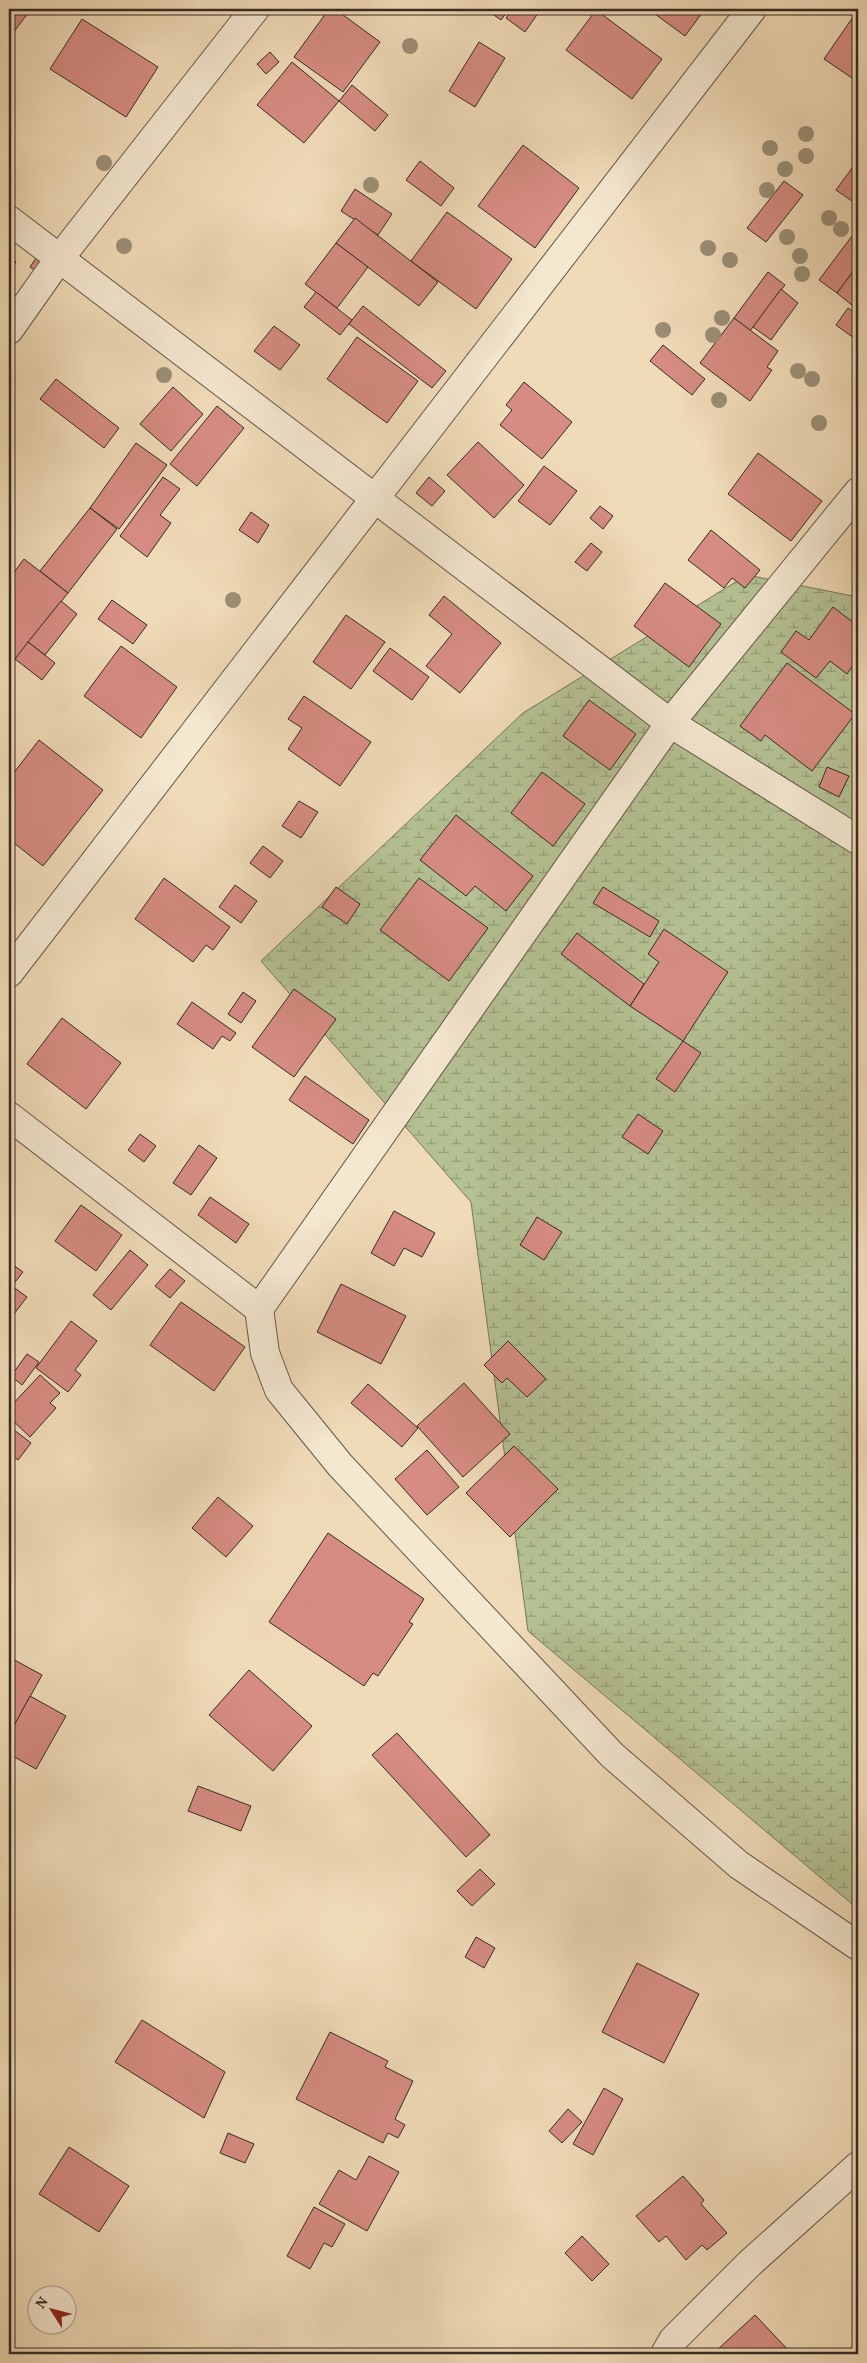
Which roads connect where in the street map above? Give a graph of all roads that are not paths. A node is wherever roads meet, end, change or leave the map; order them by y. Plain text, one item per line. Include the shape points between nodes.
1 (255, 9) edge
2 (752, 9) edge
3 (9, 220) edge
4 (59, 259) junction
5 (9, 330) edge
6 (858, 492) edge
7 (374, 499) junction
8 (670, 723) junction
9 (858, 840) edge
10 (9, 973) edge
11 (9, 1116) edge
12 (259, 1309) junction
13 (858, 1946) edge
14 (858, 2166) edge
15 (665, 2354) edge

1 - 4 street
2 - 7 street
3 - 4 street
4 - 5 street
4 - 7 street
6 - 8 street
7 - 8 street
7 - 10 street
8 - 9 street
8 - 12 street
11 - 12 street
12 - 13 street via 265,1353 279,1390 340,1465 605,1748 739,1865
14 - 15 street via 750,2263 673,2340

